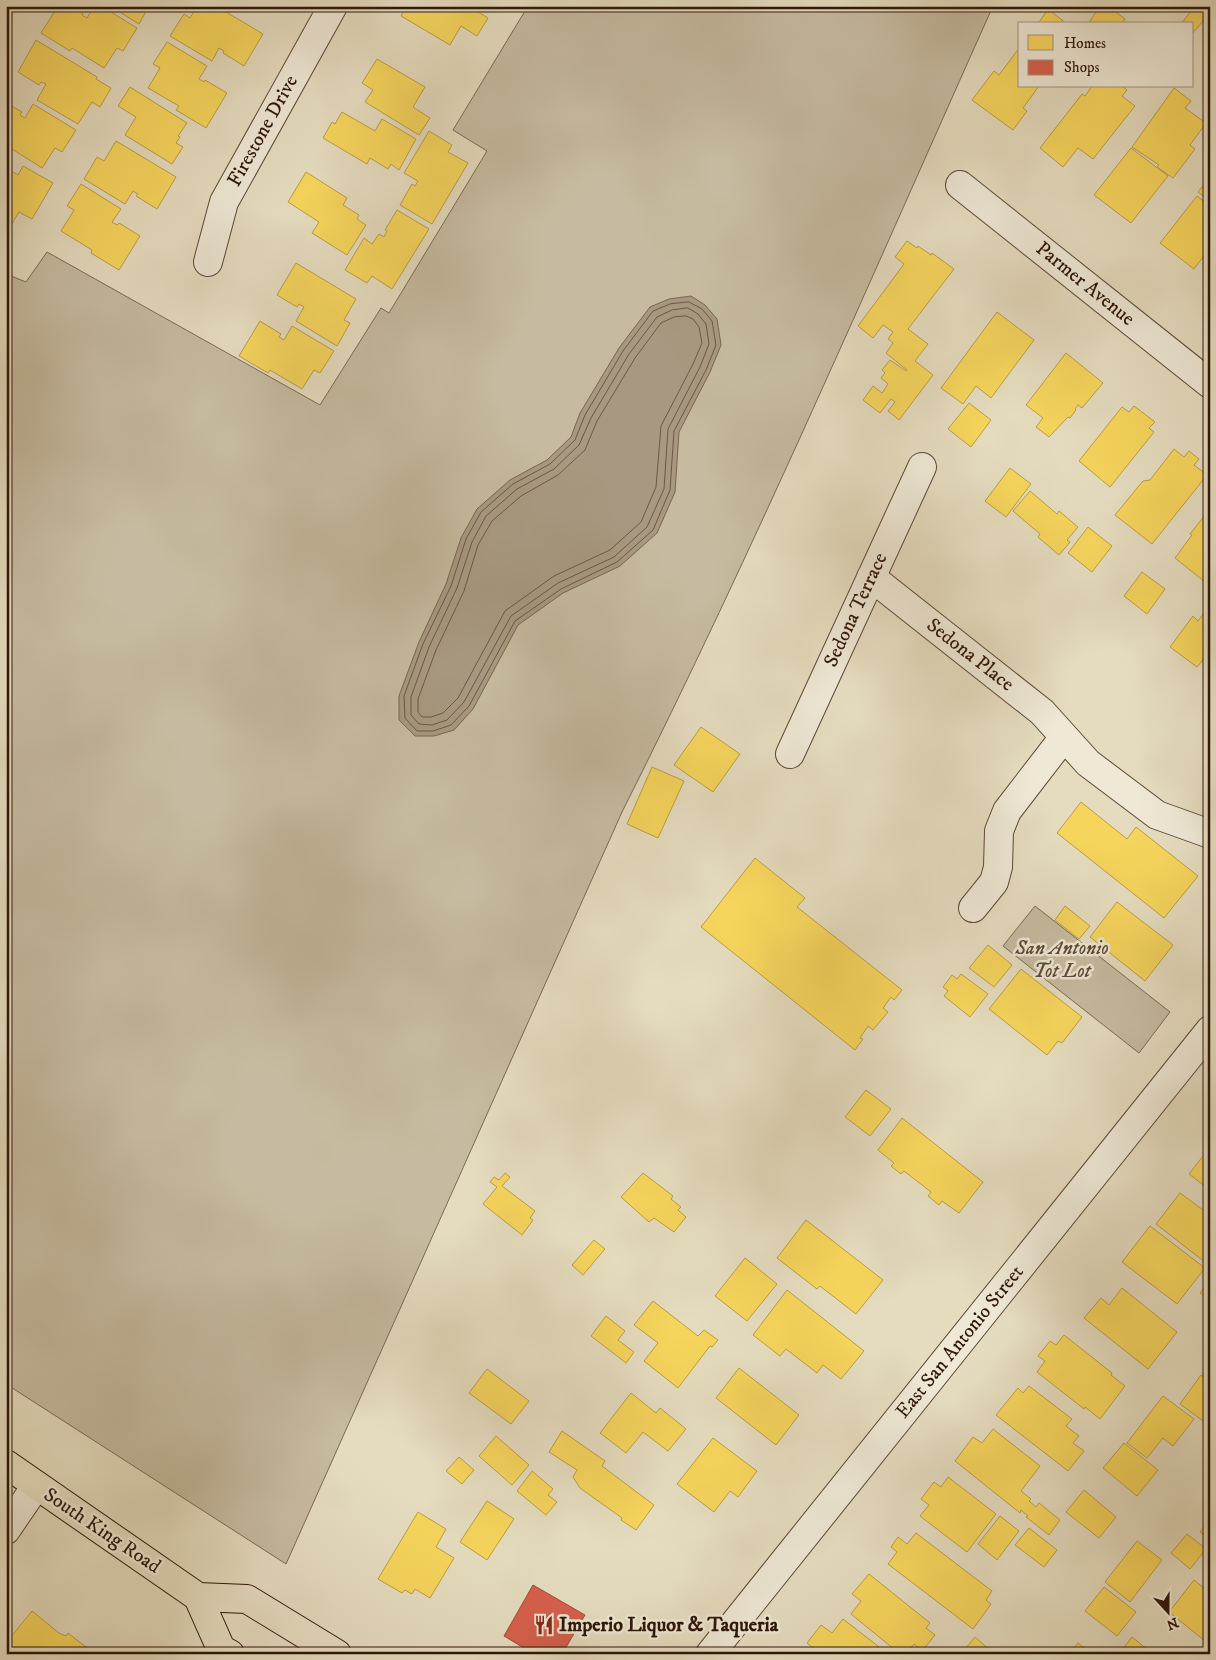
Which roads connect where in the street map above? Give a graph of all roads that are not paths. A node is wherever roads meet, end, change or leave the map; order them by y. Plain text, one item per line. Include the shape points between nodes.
1 (333, 6) edge
2 (960, 185) dead end
3 (208, 262) dead end
4 (1210, 384) edge
5 (922, 466) dead end
6 (871, 577) junction
7 (1064, 737) junction
8 (790, 754) dead end
9 (1210, 834) edge
10 (973, 908) dead end
11 (1210, 1030) edge
12 (6, 1464) edge
13 (36, 1486) junction
14 (6, 1530) edge
15 (198, 1596) junction
16 (230, 1654) edge
17 (337, 1654) edge
18 (710, 1654) edge

1 - 3 street, Firestone Drive via 224,202
2 - 4 street, Parmer Avenue
5 - 6 street, Sedona Terrace
6 - 7 street, Sedona Place via 1042,712
6 - 8 street, Sedona Terrace
7 - 9 street, Sedona Place via 1088,762 1157,816
7 - 10 street via 1007,811 999,831 998,867 994,882
11 - 18 street, East San Antonio Street
12 - 13 main road, South King Road
13 - 14 street
13 - 15 main road, South King Road
15 - 16 main road via 221,1649
15 - 17 main road via 247,1599

